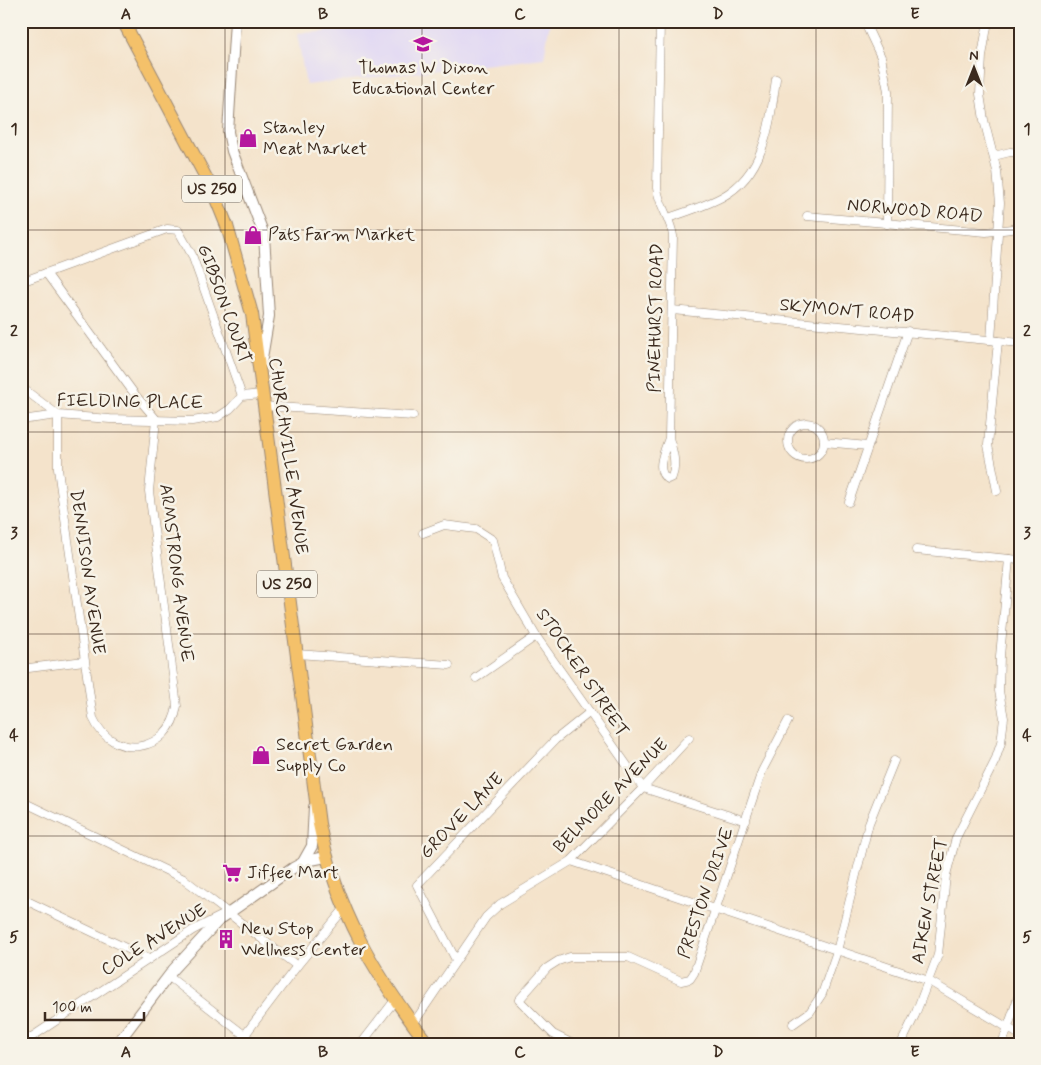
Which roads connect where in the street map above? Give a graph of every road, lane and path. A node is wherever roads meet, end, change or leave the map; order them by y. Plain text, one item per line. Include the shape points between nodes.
1 (123, 21) edge
2 (235, 21) edge
3 (660, 21) edge
4 (864, 21) edge
5 (988, 21) edge
6 (776, 79) dead end
7 (1020, 153) edge
8 (994, 156) junction
9 (807, 216) dead end
10 (668, 218) junction
11 (887, 224) junction
12 (1020, 228) edge
13 (999, 231) junction
14 (46, 273) junction
15 (21, 282) edge
16 (672, 310) junction
17 (268, 311) junction
18 (252, 314) junction
19 (908, 331) junction
20 (994, 341) junction
21 (1020, 343) edge
22 (259, 373) junction
23 (21, 387) edge
24 (242, 396) junction
25 (262, 400) junction
26 (58, 415) junction
27 (413, 416) dead end
28 (21, 420) edge
29 (156, 420) junction
30 (669, 438) dead end
31 (824, 442) junction
32 (868, 446) junction
33 (997, 491) dead end
34 (849, 502) dead end
35 (423, 533) dead end
36 (916, 550) dead end
37 (1009, 559) junction
38 (1020, 560) edge
39 (536, 636) junction
40 (297, 654) junction
41 (84, 661) junction
42 (449, 665) dead end
43 (21, 669) edge
44 (476, 678) dead end
45 (590, 712) junction
46 (788, 721) dead end
47 (689, 738) dead end
48 (142, 746) joint
49 (894, 762) dead end
50 (643, 788) junction
51 (315, 796) junction
52 (21, 801) edge
53 (746, 821) junction
54 (326, 856) junction
55 (571, 861) junction
56 (302, 863) junction
57 (21, 898) edge
58 (344, 910) junction
59 (715, 910) junction
60 (228, 913) junction
61 (837, 951) junction
62 (150, 959) junction
63 (456, 960) junction
64 (297, 966) junction
65 (168, 976) junction
66 (929, 981) junction
67 (1020, 992) edge
68 (395, 1000) junction
69 (413, 1024) junction
70 (793, 1024) dead end
71 (1008, 1027) junction
72 (244, 1035) junction
73 (1020, 1035) edge
74 (21, 1044) edge
75 (117, 1044) edge
76 (238, 1044) edge
77 (256, 1044) edge
78 (361, 1044) edge
79 (428, 1044) edge
80 (572, 1044) edge
81 (901, 1044) edge
82 (1002, 1044) edge

1 - 18 main road, CHURCHVILLE AVENUE / US 250 via 212,189 227,226
2 - 17 street via 229,138 263,230
3 - 10 street, PINEHURST ROAD via 657,188
4 - 11 street via 881,57 888,91
5 - 8 street via 982,52 980,94
6 - 10 street via 762,152 748,176 724,196
7 - 8 street
8 - 13 street via 1000,196
9 - 11 street, NORWOOD ROAD
10 - 16 street, PINEHURST ROAD via 673,236
11 - 13 street, NORWOOD ROAD
12 - 13 street, NORWOOD ROAD
13 - 20 street
14 - 15 street
14 - 24 street, GIBSON COURT via 172,228 178,230 192,255
14 - 29 street
16 - 19 street, SKYMONT ROAD
16 - 30 street, PINEHURST ROAD
17 - 18 street
17 - 22 street via 268,332
18 - 22 main road, CHURCHVILLE AVENUE / US 250
19 - 20 street, SKYMONT ROAD
19 - 32 street
20 - 21 street, SKYMONT ROAD
20 - 33 street via 988,445
22 - 25 main road, CHURCHVILLE AVENUE / US 250
23 - 26 street
24 - 25 street
24 - 29 street, FIELDING PLACE via 228,411 212,418
25 - 27 street
25 - 40 main road, CHURCHVILLE AVENUE / US 250
26 - 28 street, FIELDING PLACE
26 - 29 street, FIELDING PLACE
26 - 41 street, DENNISON AVENUE via 58,469
29 - 48 street, ARMSTRONG AVENUE via 149,497 177,706 174,720 166,732
31 - 31 street via 820,429 808,422 795,426 788,440 792,452 805,459 817,456
31 - 32 street
32 - 34 street
35 - 39 street, STOCKER STREET via 444,525 476,529 490,537 496,545 502,578
36 - 37 street
37 - 38 street
37 - 66 street, AIKEN STREET via 1000,656 1004,718 1002,743 953,849 944,892 940,947
39 - 44 street
39 - 45 street, STOCKER STREET
40 - 42 street
40 - 51 main road, CHURCHVILLE AVENUE / US 250
41 - 43 street
41 - 48 street, DENNISON AVENUE via 92,714 99,729 118,744
45 - 50 street, STOCKER STREET
45 - 63 street, GROVE LANE via 555,740 417,884
46 - 53 street, PRESTON DRIVE via 762,771
47 - 50 street, BELMORE AVENUE
49 - 61 street via 868,827
50 - 53 street
50 - 55 street, BELMORE AVENUE
51 - 54 main road, CHURCHVILLE AVENUE / US 250
51 - 56 street via 312,846
52 - 60 street via 174,873
53 - 59 street, PRESTON DRIVE
54 - 56 street
54 - 58 main road, CHURCHVILLE AVENUE / US 250
55 - 59 street
55 - 63 street, BELMORE AVENUE via 494,908
56 - 60 street
57 - 62 street
58 - 64 street
58 - 68 main road, CHURCHVILLE AVENUE / US 250
59 - 61 street
59 - 80 street, PRESTON DRIVE via 694,974 687,981 624,956 570,957 547,968 520,1000 553,1034
60 - 62 street, COLE AVENUE via 202,924
60 - 64 street
60 - 65 street
61 - 66 street
61 - 70 street via 818,1002
62 - 74 street, COLE AVENUE
63 - 69 street, BELMORE AVENUE
64 - 72 street
65 - 72 street
65 - 75 street
66 - 71 street
66 - 81 street, AIKEN STREET
67 - 71 street
68 - 69 main road, CHURCHVILLE AVENUE / US 250
68 - 78 street
69 - 79 main road, CHURCHVILLE AVENUE / US 250
71 - 73 street
71 - 82 street
72 - 76 street
72 - 77 street

